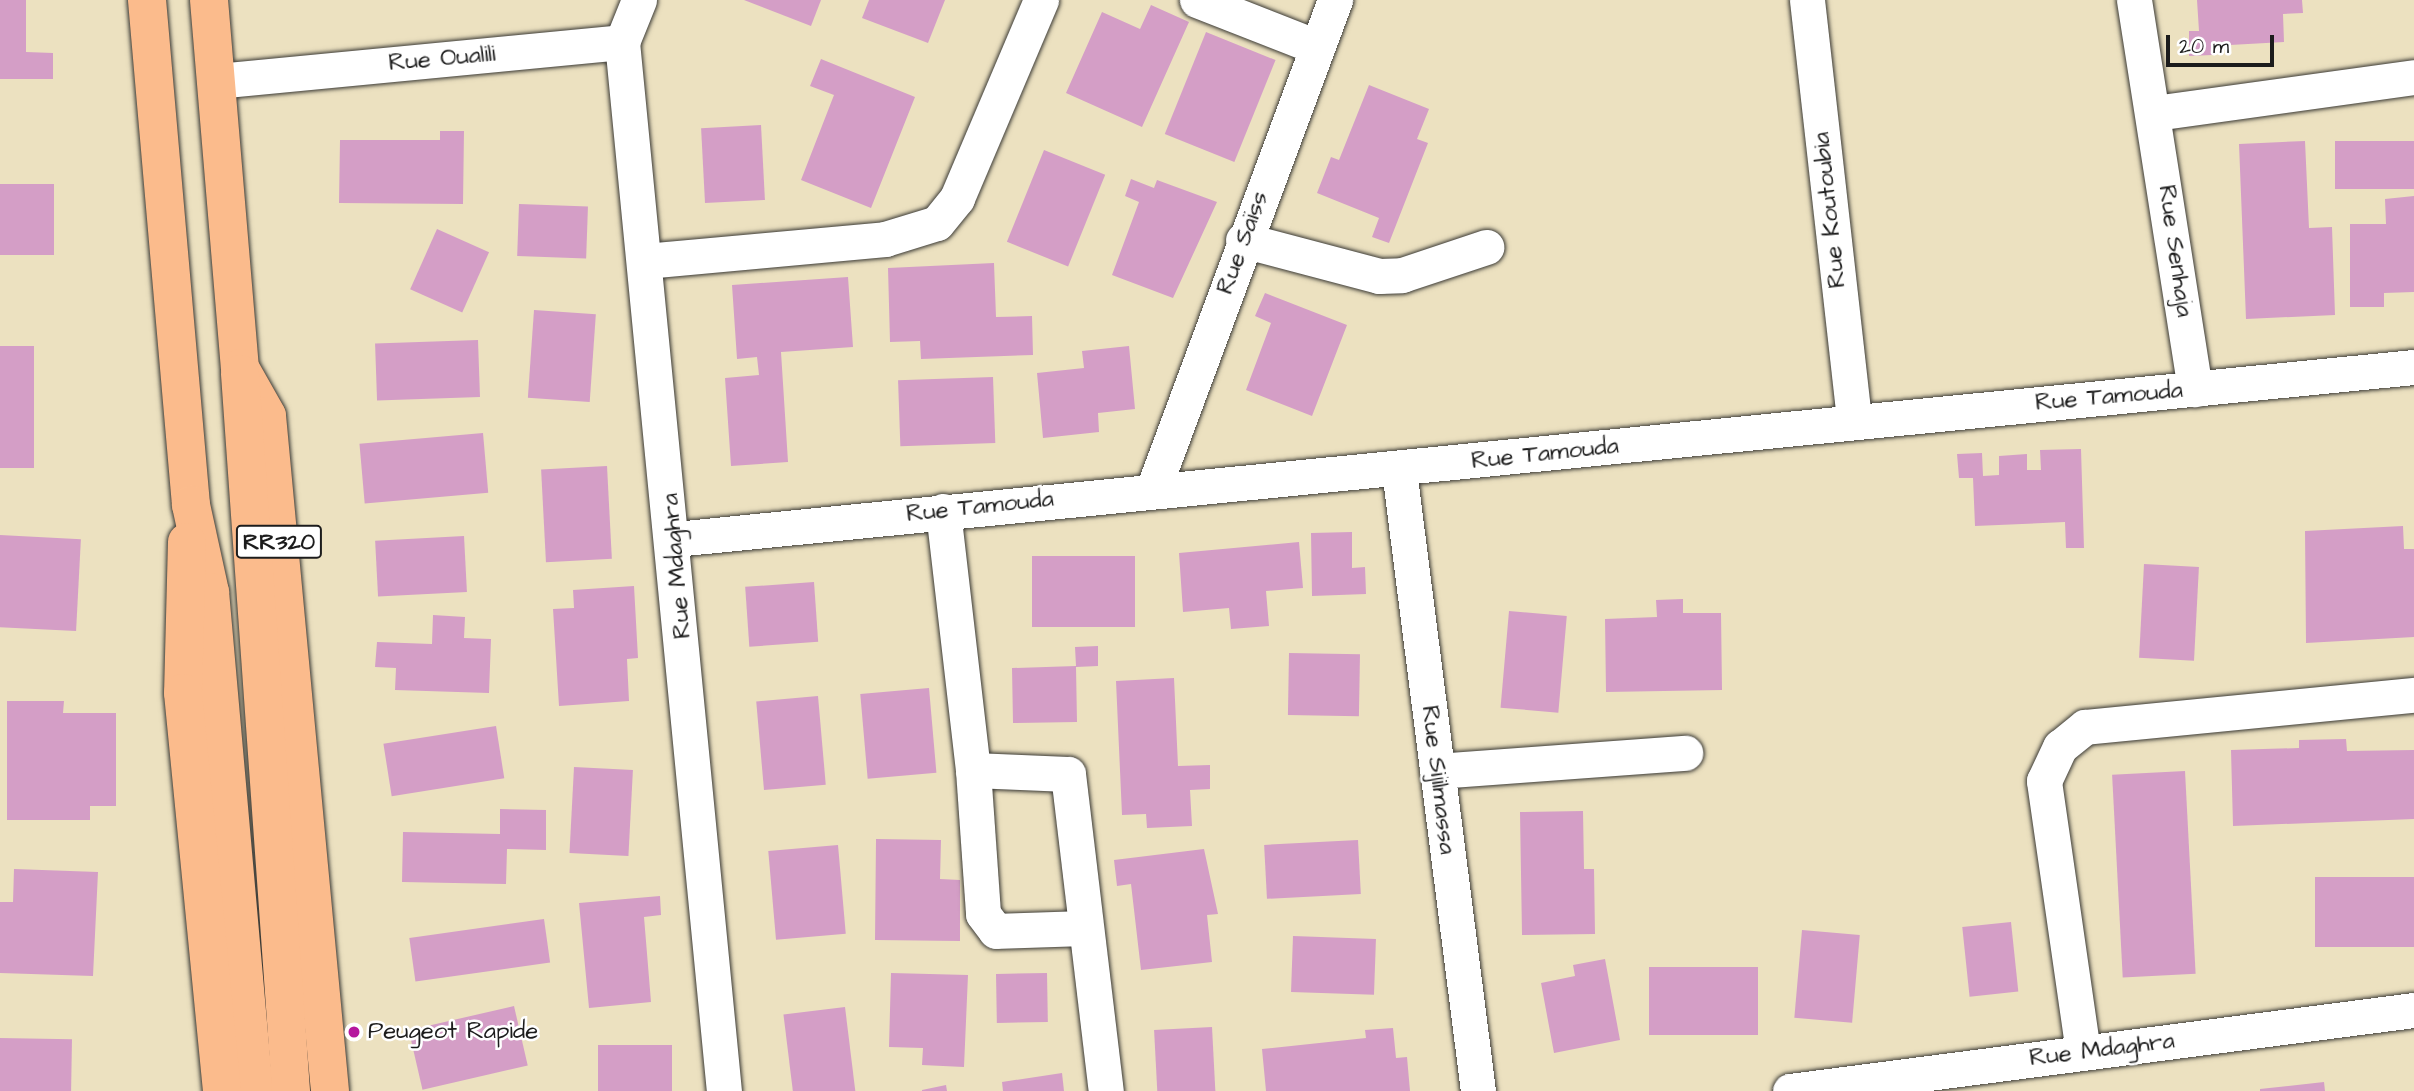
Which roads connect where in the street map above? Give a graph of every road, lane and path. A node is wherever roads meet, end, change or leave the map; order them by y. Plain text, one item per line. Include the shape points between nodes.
1 (147, 0) edge
2 (209, 0) edge
3 (639, 0) edge
4 (1041, 0) edge
5 (1197, 0) edge
6 (1335, 0) edge
7 (1807, 0) edge
8 (2134, 0) edge
9 (622, 43) junction
10 (1317, 47) junction
11 (2414, 78) edge
12 (217, 81) junction
13 (2155, 113) junction
14 (1243, 240) junction
15 (1486, 247) dead end
16 (645, 261) junction
17 (2414, 367) edge
18 (240, 368) junction
19 (2194, 389) junction
20 (1854, 421) junction
21 (1399, 470) junction
22 (1154, 487) junction
23 (191, 505) junction
24 (943, 511) junction
25 (675, 539) junction
26 (2414, 695) edge
27 (1685, 753) dead end
28 (974, 770) junction
29 (1437, 771) junction
30 (1083, 928) junction
31 (2414, 1010) edge
32 (2083, 1052) junction
33 (222, 1091) edge
34 (254, 1091) edge
35 (291, 1091) edge
36 (330, 1091) edge
37 (724, 1091) edge
38 (1106, 1091) edge
39 (1478, 1091) edge
40 (1790, 1091) edge

1 - 23 main road, RR320
2 - 12 main road, RR320
3 - 9 street
4 - 16 street via 957,198 937,223 886,239
5 - 10 street
6 - 10 street, Rue Saïss
7 - 20 street, Rue Koutoubia
8 - 13 street, Rue Senhaja
9 - 12 street, Rue Oualili
9 - 16 street, Rue Mdaghra
10 - 14 street, Rue Saïss
11 - 13 street
12 - 18 main road, RR320
13 - 19 street, Rue Senhaja
14 - 15 street via 1379,276 1402,275
14 - 22 street, Rue Saïss
16 - 25 street, Rue Mdaghra
17 - 19 street, Rue Tamouda
18 - 35 main road, RR320
18 - 36 main road, RR320 via 267,416
19 - 20 street, Rue Tamouda
20 - 21 street, Rue Tamouda
21 - 22 street, Rue Tamouda
21 - 29 street, Rue Sijilmassa
22 - 24 street, Rue Tamouda
23 - 33 main road, RR320 via 183,572 183,693
23 - 34 main road, RR320 via 210,592
24 - 25 street, Rue Tamouda
24 - 28 street
25 - 37 street, Rue Mdaghra
26 - 32 street via 2085,727 2060,747 2044,781
27 - 29 street
28 - 30 street via 1067,772
28 - 30 street via 987,923 1003,931
29 - 39 street, Rue Sijilmassa
30 - 38 street
31 - 32 street, Rue Mdaghra
32 - 40 street, Rue Mdaghra

